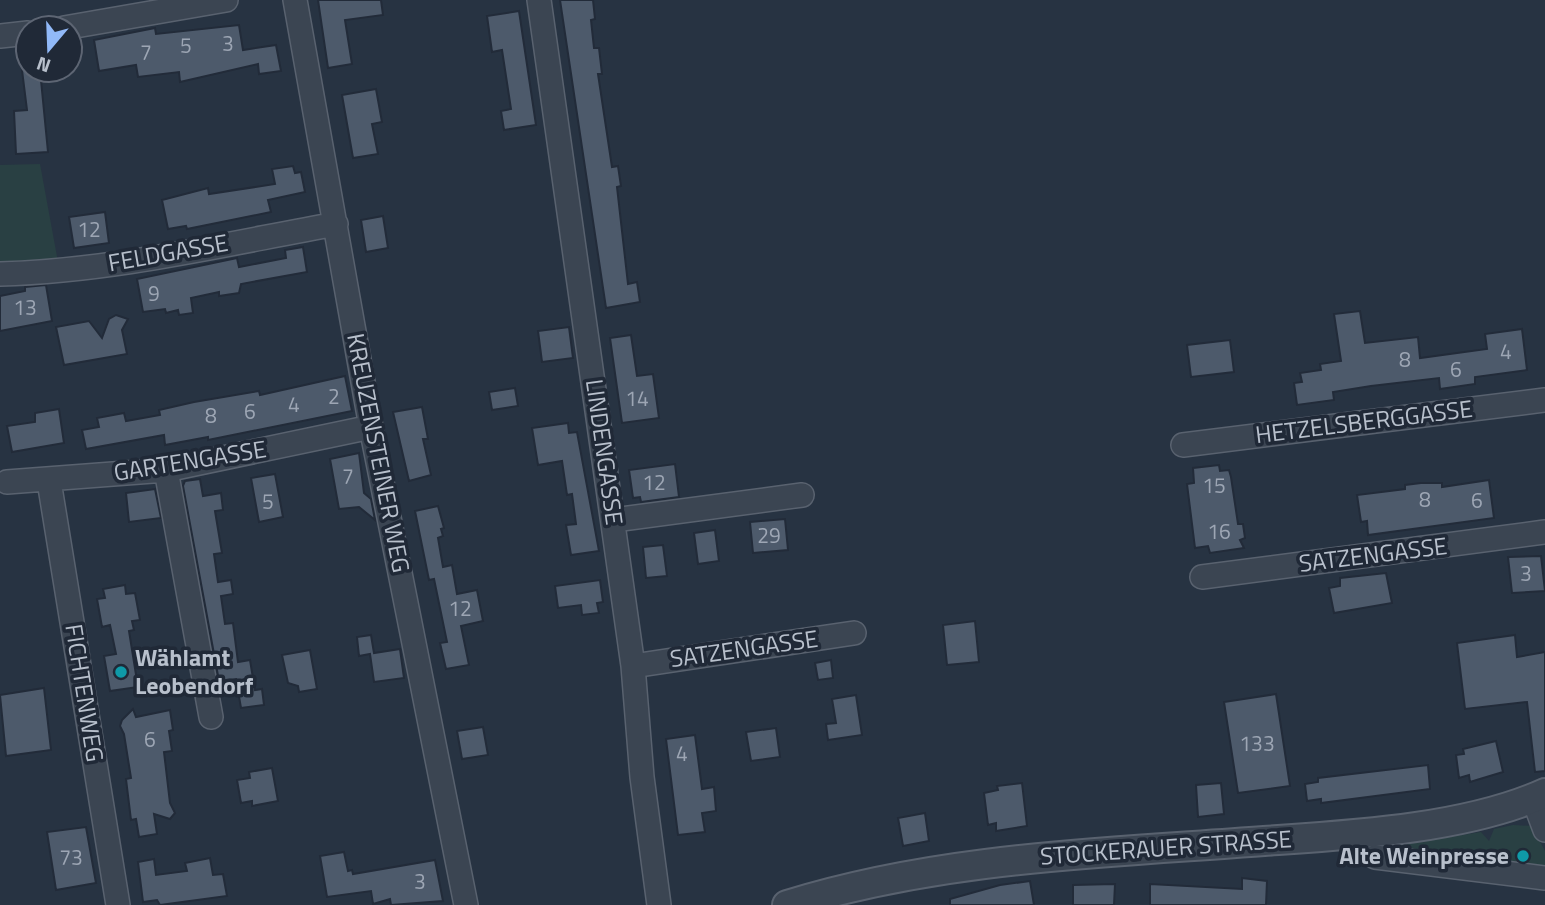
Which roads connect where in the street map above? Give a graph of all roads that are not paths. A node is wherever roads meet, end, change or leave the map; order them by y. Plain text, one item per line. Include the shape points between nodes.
1 (226, 0) edge
2 (295, 0) edge
3 (539, 0) edge
4 (84, 25) edge
5 (336, 224) junction
6 (0, 274) edge
7 (1545, 400) edge
8 (371, 428) junction
9 (1183, 445) dead end
10 (166, 470) junction
11 (49, 481) junction
12 (7, 482) dead end
13 (802, 495) dead end
14 (614, 520) junction
15 (1545, 532) edge
16 (1202, 577) dead end
17 (854, 633) dead end
18 (633, 666) junction
19 (211, 717) dead end
20 (1539, 796) edge
21 (1545, 830) edge
22 (1375, 857) dead end
23 (1545, 878) edge
24 (118, 905) edge
25 (466, 905) edge
26 (659, 905) edge
27 (787, 905) edge

1 - 4 street
2 - 5 street, KREUZENSTEINER WEG
3 - 14 street, LINDENGASSE
5 - 6 street, FELDGASSE via 62,271
5 - 8 street, KREUZENSTEINER WEG
7 - 9 street, HETZELSBERGGASSE
8 - 10 street, GARTENGASSE
8 - 25 street, KREUZENSTEINER WEG
10 - 11 street, GARTENGASSE
10 - 19 street
11 - 12 street, GARTENGASSE
11 - 24 street, FICHTENWEG
13 - 14 street
14 - 18 street, LINDENGASSE
15 - 16 street, SATZENGASSE
17 - 18 street, SATZENGASSE
18 - 26 street, LINDENGASSE
20 - 21 street
20 - 27 street, STOCKERAUER STRASSE via 1466,817 1359,834 997,862 869,884
22 - 23 street

